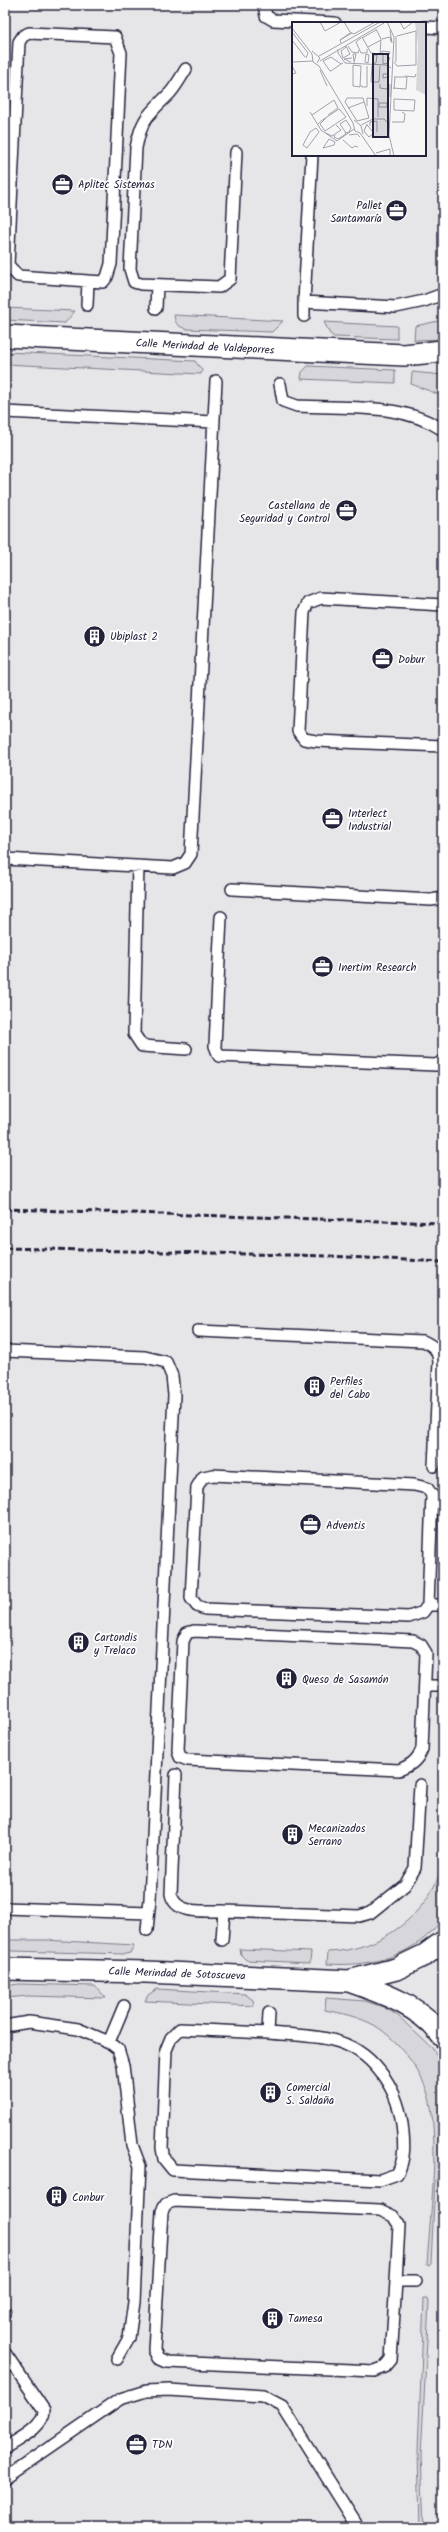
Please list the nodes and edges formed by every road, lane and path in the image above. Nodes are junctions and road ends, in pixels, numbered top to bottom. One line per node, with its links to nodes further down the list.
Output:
1 (264, 5): 2 (lane)
2 (314, 22)
3 (426, 27): 4 (lane)
4 (443, 28)
5 (186, 70): 9 (lane)
6 (236, 152): 9 (lane)
7 (312, 156): 11 (lane)
8 (88, 281): 8 (lane); 12 (lane)
9 (157, 285): 13 (lane)
10 (443, 294): 11 (lane)
11 (304, 302): 14 (lane)
12 (87, 305)
13 (156, 308)
14 (304, 316)
15 (5, 336): 17 (street, Calle Merindad de Valdeporres)
16 (443, 351): 17 (street, Calle Merindad de Valdeporres)
17 (404, 355): 18 (street, Calle Merindad de Valdeporres)
18 (443, 364)
19 (216, 381): 22 (lane)
20 (280, 384): 23 (lane)
21 (5, 412): 22 (lane)
22 (214, 422): 27 (lane)
23 (443, 430)
24 (443, 605): 25 (lane)
25 (443, 746)
26 (5, 859): 27 (lane)
27 (138, 866): 31 (lane)
28 (232, 888): 29 (lane)
29 (443, 898)
30 (220, 917): 32 (lane)
31 (186, 1049)
32 (443, 1061)
33 (198, 1331): 35 (lane)
34 (5, 1351): 45 (lane)
35 (440, 1421): 36 (lane)
36 (434, 1466)
37 (428, 1605): 37 (lane); 38 (lane)
38 (443, 1605)
39 (425, 1686): 39 (lane); 40 (lane)
40 (443, 1686)
41 (176, 1775): 44 (lane)
42 (420, 1785): 44 (lane)
43 (5, 1908): 45 (lane)
44 (224, 1911): 47 (lane)
45 (148, 1913): 46 (lane)
46 (147, 1930)
47 (222, 1940)
48 (443, 1942): 50 (street, Calle Merindad de Sotoscueva)
49 (5, 1969): 50 (street, Calle Merindad de Sotoscueva)
50 (349, 1981): 55 (street, Calle Merindad de Sotoscueva)
51 (124, 2006): 56 (lane)
52 (269, 2013): 54 (lane)
53 (5, 2026): 56 (lane)
54 (268, 2033): 54 (lane)
55 (443, 2037)
56 (109, 2042): 60 (lane)
57 (396, 2281): 57 (lane); 58 (lane)
58 (416, 2281)
59 (5, 2353): 61 (lane)
60 (117, 2359)
61 (5, 2448)
62 (5, 2478): 63 (lane)
63 (358, 2527)

